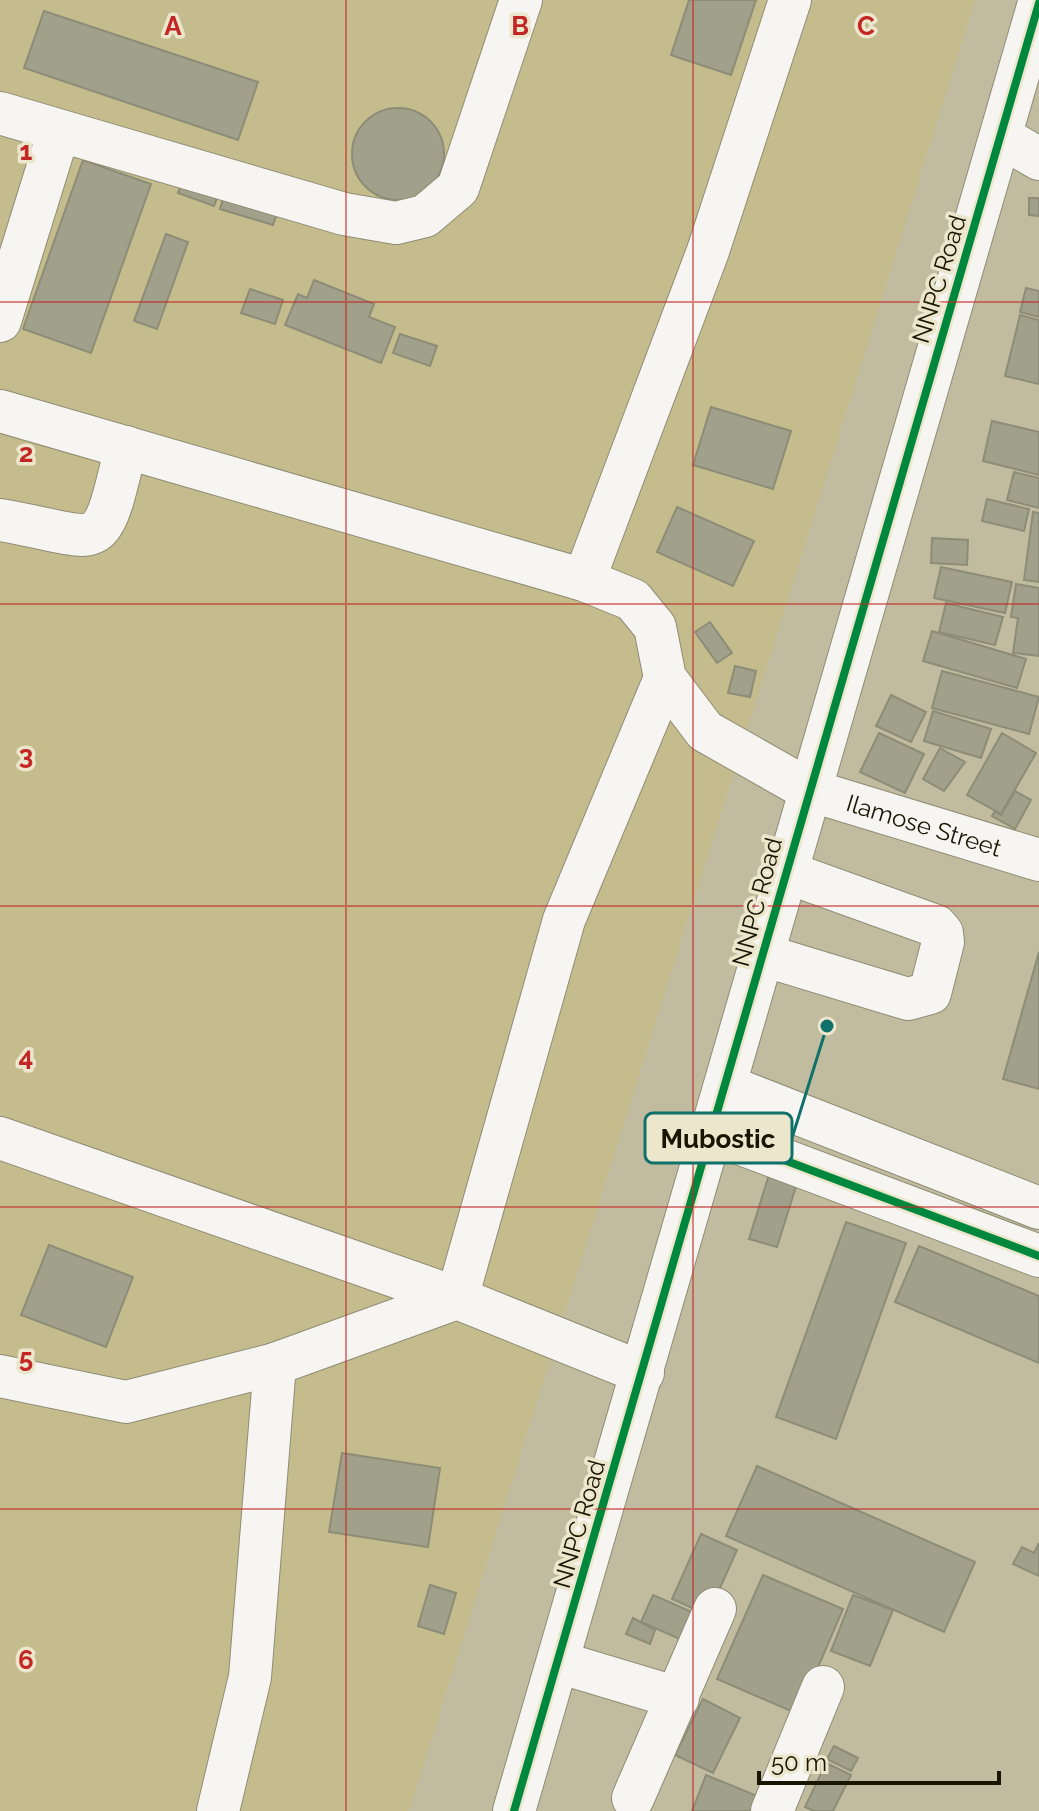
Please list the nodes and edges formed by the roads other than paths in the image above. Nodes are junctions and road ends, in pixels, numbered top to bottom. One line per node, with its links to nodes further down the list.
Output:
1 (521, 0): 5 (street)
2 (790, 0): 12 (street)
3 (1039, 3): 6 (street, NNPC Road)
4 (0, 113): 5 (street)
5 (59, 131): 8 (street)
6 (1002, 137): 7 (street); 14 (street, NNPC Road)
7 (1039, 159)
8 (0, 321)
9 (0, 411): 10 (street)
10 (126, 447): 11 (street); 12 (street)
11 (0, 520)
12 (584, 580): 13 (street)
13 (665, 678): 14 (street, Ilamose Street); 23 (street)
14 (809, 790): 15 (street, Ilamose Street); 16 (street, NNPC Road)
15 (1039, 860)
16 (786, 872): 17 (street, NNPC Road); 17 (street)
17 (763, 955): 18 (street, NNPC Road)
18 (727, 1086): 19 (street, NNPC Road); 21 (street)
19 (712, 1133): 22 (street); 25 (street, NNPC Road)
20 (0, 1138): 23 (street)
21 (1039, 1208)
22 (1039, 1256)
23 (457, 1298): 24 (street); 25 (street)
24 (275, 1364): 26 (street); 32 (street)
25 (643, 1373): 28 (street, NNPC Road)
26 (0, 1376)
27 (715, 1609): 30 (street)
28 (558, 1662): 30 (street); 33 (street, NNPC Road)
29 (823, 1687): 34 (street)
30 (678, 1698): 31 (street)
31 (633, 1798)
32 (218, 1811)
33 (514, 1811)
34 (772, 1811)

